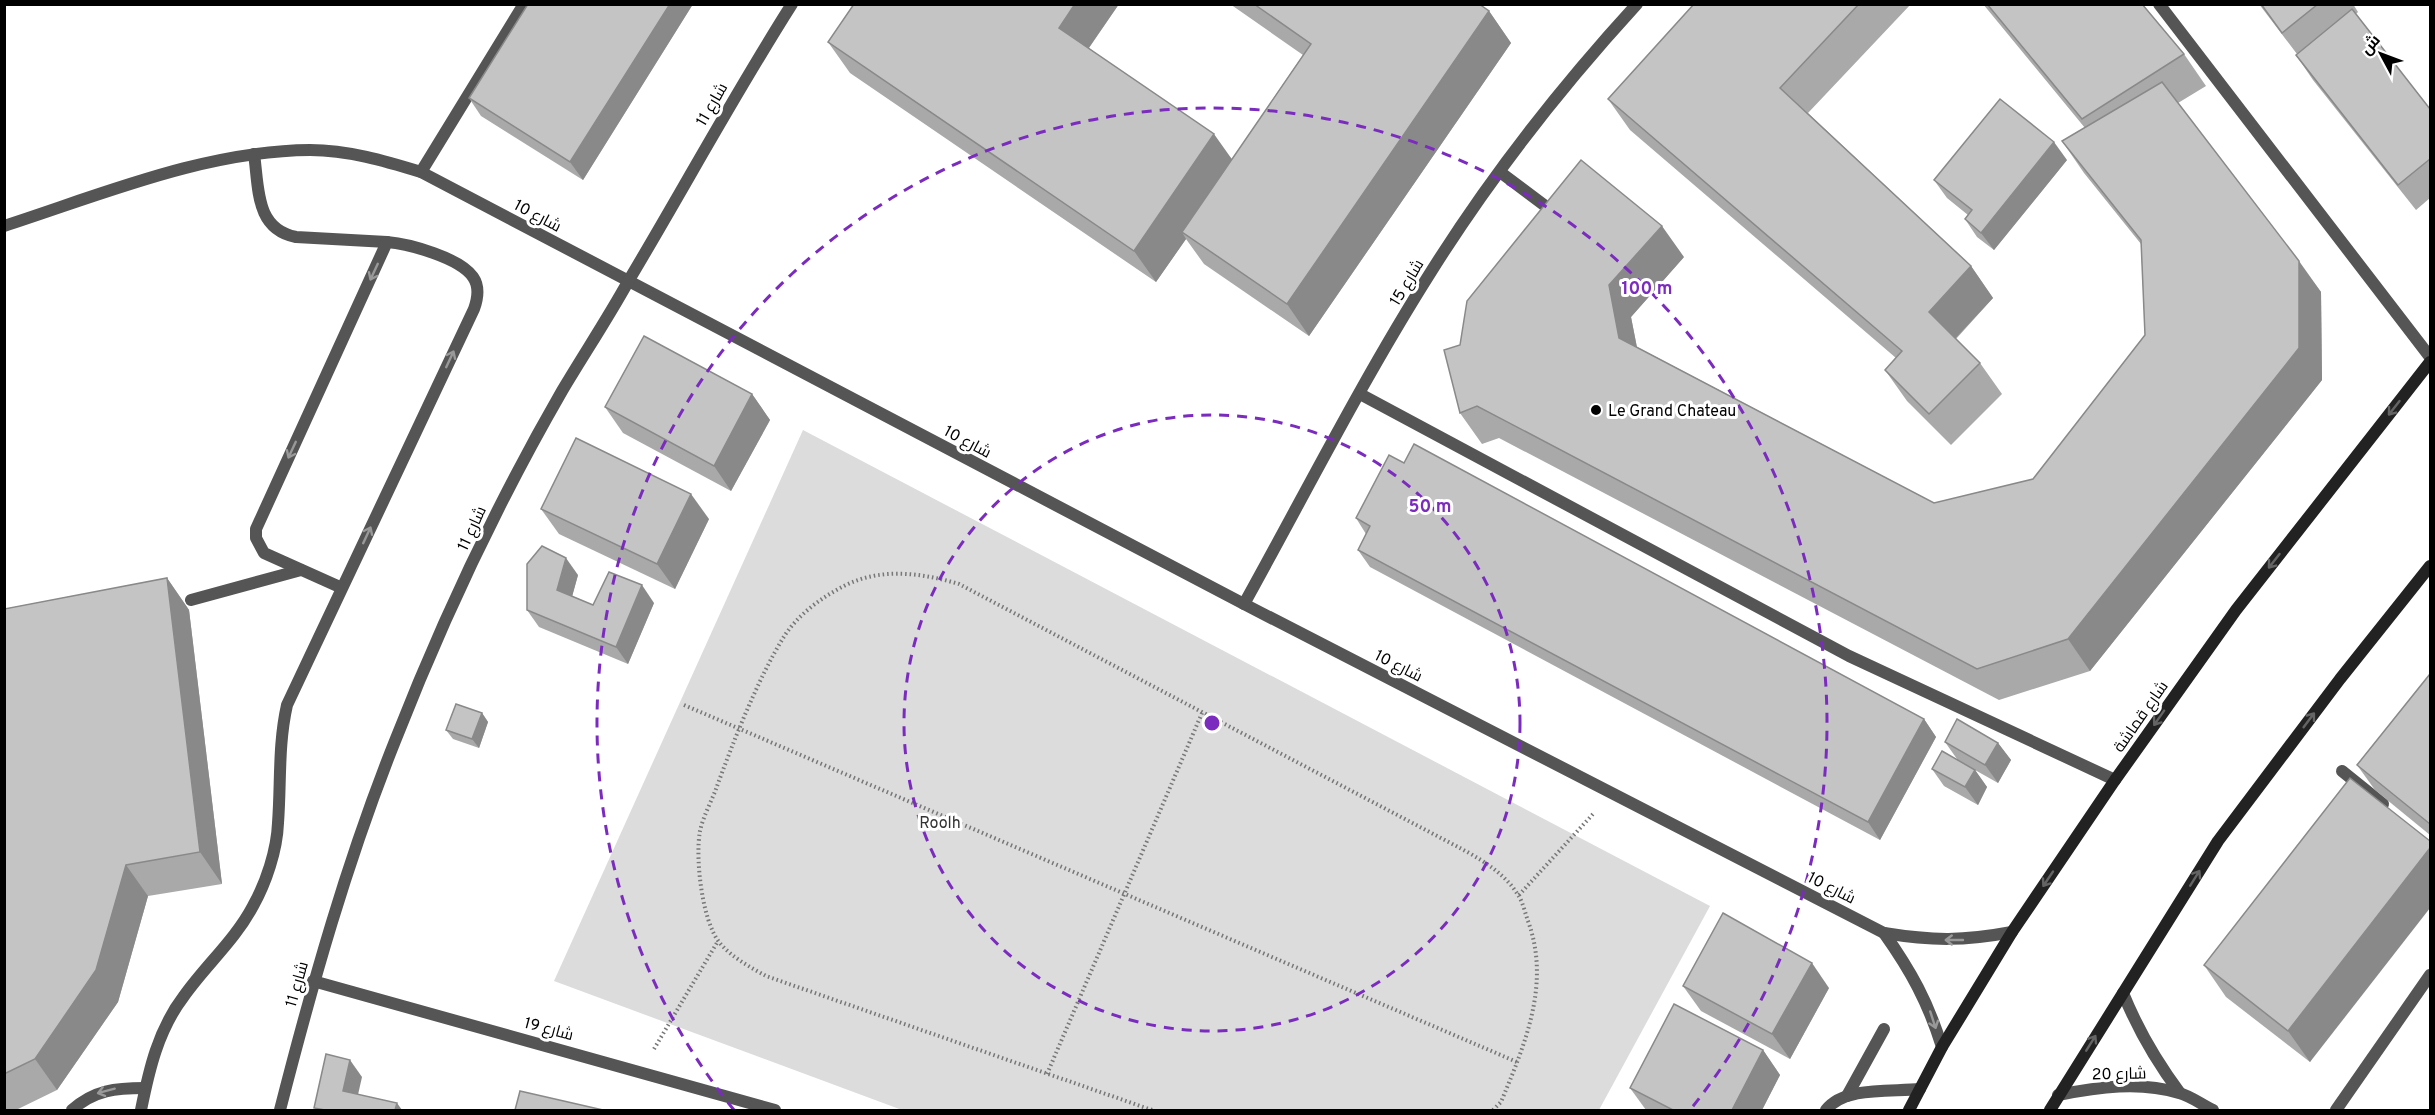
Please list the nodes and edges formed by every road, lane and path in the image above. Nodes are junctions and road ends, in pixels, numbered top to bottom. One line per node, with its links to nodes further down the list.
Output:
1 (524, 4): 6 (street)
2 (792, 4): 11 (street, شارع 11)
3 (1637, 4): 7 (street, شارع 15)
4 (2159, 4): 12 (street)
5 (254, 154): 6 (street, شارع 10); 9 (street, شارع 10); 10 (street)
6 (422, 172): 11 (street, شارع 10)
7 (1500, 172): 8 (street); 14 (street, شارع 15)
8 (1564, 220)
9 (4, 226)
10 (387, 243): 16 (street, one-way to 16); 17 (street, one-way to 10)
11 (629, 281): 19 (street, شارع 10); 33 (street, شارع 11)
12 (2430, 357)
13 (2430, 362): 24 (street, شارع قماشة, one-way to 24)
14 (1360, 394): 19 (street, شارع 15); 24 (street)
15 (2430, 566): 34 (street, one-way to 15)
16 (301, 570): 17 (street); 18 (street)
17 (342, 588): 40 (street)
18 (190, 600)
19 (1244, 604): 25 (street, شارع 10)
20 (684, 705): 22 (path)
21 (1202, 712): 22 (path); 27 (path); 28 (path)
22 (740, 730): 27 (path); 31 (path)
23 (2342, 771): 26 (street)
24 (2115, 780): 29 (street, شارع قماشة, one-way to 29)
25 (1612, 793): 28 (path); 30 (street, شارع 10)
26 (2395, 815)
27 (1124, 894): 37 (path); 39 (path)
28 (1519, 895): 37 (path)
29 (2012, 932): 30 (street, شارع 10, one-way to 30); 36 (street, شارع قماشة)
30 (1884, 933): 36 (street, شارع 10, one-way to 36)
31 (718, 941): 38 (path); 39 (path)
32 (2430, 975): 55 (street)
33 (313, 981): 38 (street, شارع 19); 47 (street, شارع 11)
34 (2123, 993): 42 (street, شارع 20); 43 (street, one-way to 34)
35 (1884, 1029): 44 (street)
36 (1942, 1047): 41 (street, شارع قماشة)
37 (1517, 1062): 50 (path)
38 (641, 1071): 48 (street, شارع 19)
39 (1047, 1074): 49 (path)
40 (145, 1088): 45 (street, one-way to 45); 46 (street)
41 (1920, 1089): 44 (street); 52 (street, شارع قماشة)
42 (2180, 1093): 43 (street, شارع 20); 54 (street, شارع 20)
43 (2058, 1095): 53 (street)
44 (1848, 1096): 51 (street)
45 (72, 1110)
46 (141, 1110)
47 (280, 1110)
48 (775, 1110)
49 (1152, 1110)
50 (1493, 1110)
51 (1826, 1110)
52 (1909, 1110)
53 (2050, 1110)
54 (2213, 1110)
55 (2336, 1110)

